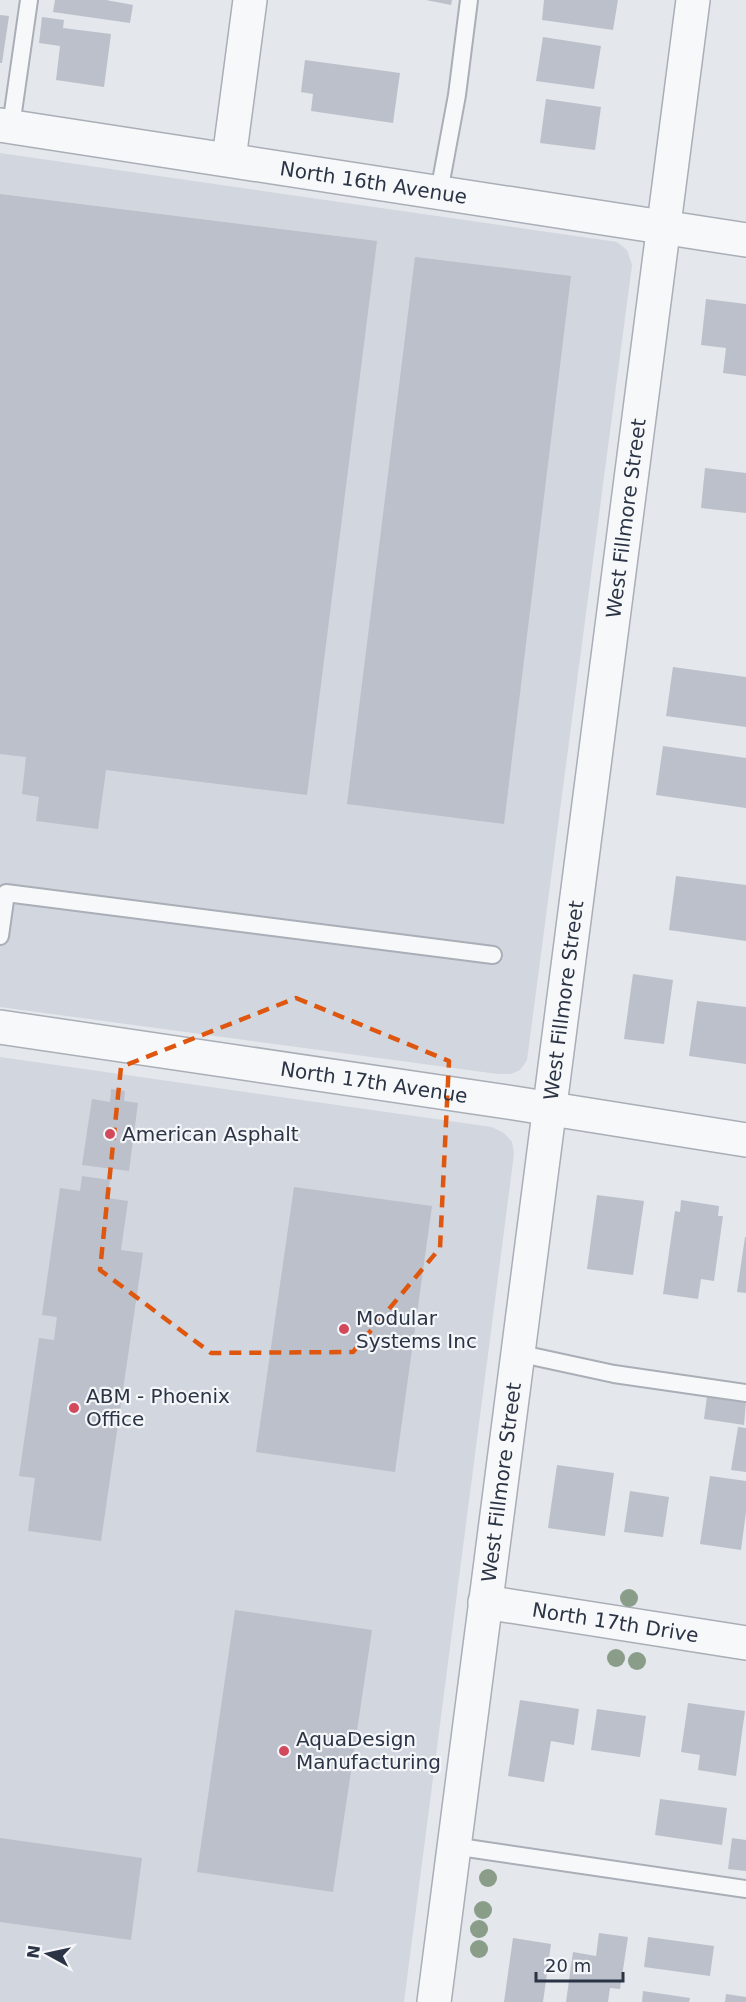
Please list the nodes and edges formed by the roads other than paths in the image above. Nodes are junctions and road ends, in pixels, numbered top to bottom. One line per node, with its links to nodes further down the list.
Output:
1 (29, 0): 5 (lane)
2 (250, 0): 6 (street)
3 (469, 0): 7 (lane)
4 (693, 0): 8 (street, West Fillmore Street)
5 (6, 125): 6 (street, North 16th Avenue)
6 (229, 159): 7 (street, North 16th Avenue)
7 (439, 192): 8 (street, North 16th Avenue)
8 (663, 229): 9 (street, North 16th Avenue); 13 (street, West Fillmore Street)
9 (746, 240)
10 (0, 936): 11 (lane)
11 (493, 956)
12 (0, 1028): 13 (street, North 17th Avenue)
13 (549, 1108): 14 (street, North 17th Avenue); 15 (street, West Fillmore Street)
14 (746, 1140)
15 (517, 1353): 16 (lane); 17 (street, West Fillmore Street)
16 (746, 1393)
17 (485, 1602): 18 (street, North 17th Drive); 19 (street, West Fillmore Street)
18 (746, 1643)
19 (453, 1846): 20 (lane); 21 (street, West Fillmore Street)
20 (746, 1889)
21 (434, 2002)

